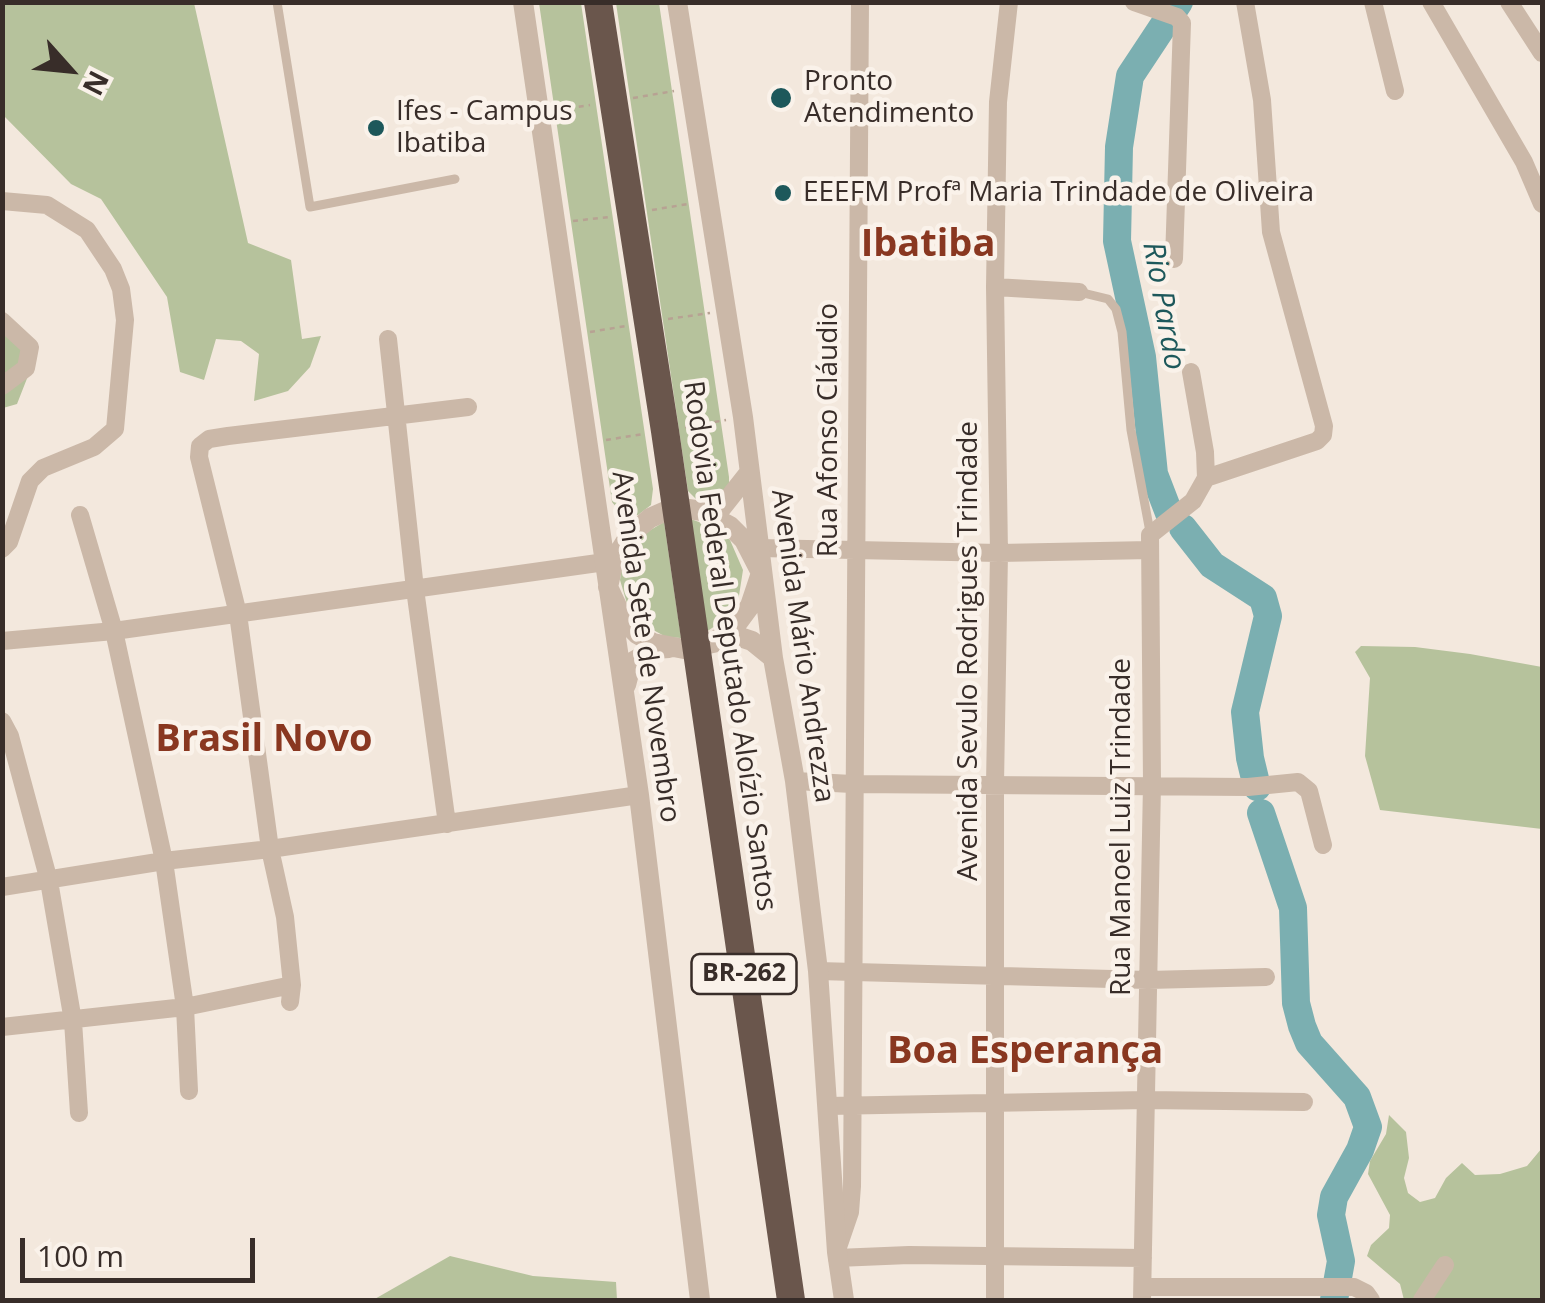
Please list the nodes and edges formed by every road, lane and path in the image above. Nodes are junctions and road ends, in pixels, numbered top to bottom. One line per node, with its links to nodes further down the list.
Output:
1 (277, 2): 14 (lane)
2 (523, 2): 29 (street, Avenida Sete de Novembro)
3 (598, 2): 28 (highway, Rodovia Federal Deputado Aloízio Santos / BR-262)
4 (676, 2): 26 (street, Avenida Mário Andrezza)
5 (860, 2): 36 (street, Rua Afonso Cláudio)
6 (1009, 2): 18 (street, Avenida Sevulo Rodrigues Trindade)
7 (1134, 2): 17 (street)
8 (1246, 2): 27 (street)
9 (1374, 2): 13 (street)
10 (1431, 2): 16 (street)
11 (1509, 2): 12 (street)
12 (1542, 53)
13 (1394, 91)
14 (455, 179)
15 (2, 201): 34 (street)
16 (1542, 204)
17 (1174, 259)
18 (996, 287): 19 (street); 37 (street, Avenida Sevulo Rodrigues Trindade)
19 (1079, 292): 33 (lane)
20 (2, 321): 23 (street)
21 (388, 339): 25 (street)
22 (1191, 372): 27 (street)
23 (2, 386)
24 (468, 407): 25 (street)
25 (397, 418): 41 (street); 42 (street)
26 (749, 472): 31 (street); 35 (street, Avenida Mário Andrezza)
27 (1206, 478): 33 (street)
28 (675, 507): 31 (street); 32 (street); 46 (highway, Rodovia Federal Deputado Aloízio Santos / BR-262)
29 (598, 510): 32 (street); 38 (street, Avenida Sete de Novembro)
30 (80, 515): 43 (street)
31 (715, 516): 39 (street)
32 (639, 526): 40 (street)
33 (1158, 533): 37 (street); 53 (street, Rua Manoel Luiz Trindade)
34 (2, 548)
35 (759, 548): 36 (street); 39 (street, Avenida Mário Andrezza)
36 (856, 550): 37 (street); 51 (street, Rua Afonso Cláudio)
37 (999, 553): 52 (street, Avenida Sevulo Rodrigues Trindade)
38 (605, 562): 40 (street, Avenida Sete de Novembro); 41 (street)
39 (760, 573): 44 (street); 47 (street, Avenida Mário Andrezza)
40 (608, 588): 46 (street); 48 (street, Avenida Sete de Novembro)
41 (415, 589): 42 (street); 55 (street)
42 (238, 614): 43 (street); 57 (street)
43 (114, 631): 45 (street); 58 (street)
44 (728, 633): 46 (street); 47 (street)
45 (2, 641)
46 (684, 648): 48 (street); 82 (highway, Rodovia Federal Deputado Aloízio Santos / BR-262)
47 (773, 658): 50 (street, Avenida Mário Andrezza)
48 (624, 697): 54 (street, Avenida Sete de Novembro)
49 (2, 721): 59 (street)
50 (795, 781): 51 (street); 61 (street, Avenida Mário Andrezza)
51 (852, 784): 52 (street); 62 (street, Rua Afonso Cláudio)
52 (995, 784): 53 (street); 63 (street, Avenida Sevulo Rodrigues Trindade)
53 (1152, 784): 56 (street); 65 (street, Rua Manoel Luiz Trindade)
54 (639, 795): 55 (street); 81 (street, Avenida Sete de Novembro)
55 (447, 824): 57 (street)
56 (1323, 845)
57 (270, 849): 58 (street); 66 (street)
58 (164, 861): 59 (street); 66 (street)
59 (49, 880): 60 (street); 67 (street)
60 (2, 888)
61 (818, 971): 62 (street); 73 (street, Avenida Mário Andrezza)
62 (852, 973): 63 (street); 74 (street, Rua Afonso Cláudio)
63 (996, 977): 65 (street); 71 (street, Avenida Sevulo Rodrigues Trindade)
64 (1266, 977): 65 (street)
65 (1148, 980): 70 (street, Rua Manoel Luiz Trindade)
66 (186, 1007): 67 (street); 69 (street)
67 (72, 1021): 68 (street); 75 (street)
68 (2, 1027)
69 (189, 1091)
70 (1146, 1100): 71 (street); 72 (street); 78 (street, Rua Manoel Luiz Trindade)
71 (997, 1102): 74 (street); 77 (street, Avenida Sevulo Rodrigues Trindade)
72 (1304, 1102)
73 (828, 1106): 74 (street); 76 (street, Avenida Mário Andrezza)
74 (852, 1106): 76 (street, Rua Afonso Cláudio)
75 (79, 1113)
76 (837, 1255): 77 (street); 83 (street, Avenida Mário Andrezza)
77 (995, 1255): 78 (street); 84 (street, Avenida Sevulo Rodrigues Trindade)
78 (1143, 1258): 80 (street, Rua Manoel Luiz Trindade)
79 (1446, 1265): 86 (street)
80 (1142, 1294): 85 (street)
81 (700, 1300)
82 (791, 1300)
83 (844, 1300)
84 (996, 1300)
85 (1371, 1300)
86 (1422, 1300)

